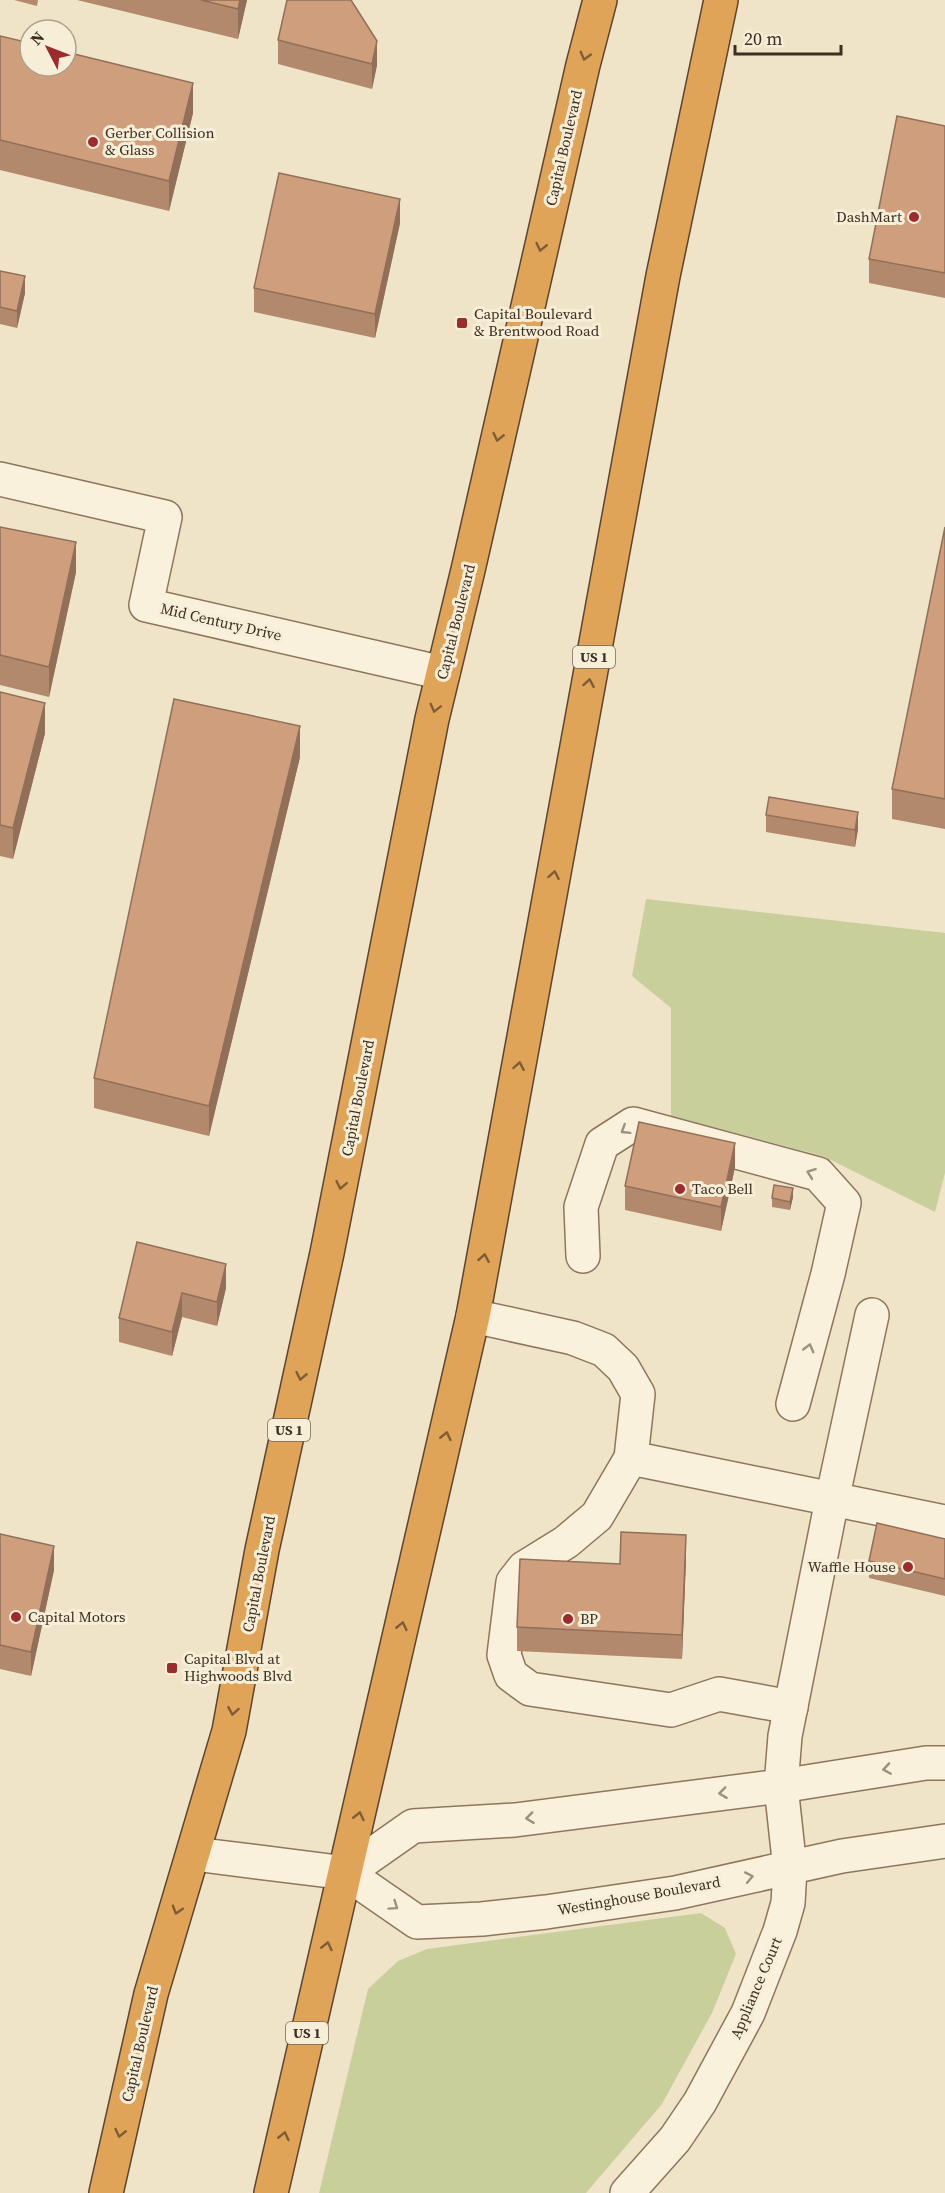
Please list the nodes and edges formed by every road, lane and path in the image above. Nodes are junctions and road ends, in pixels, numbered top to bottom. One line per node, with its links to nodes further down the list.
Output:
1 (600, 0): 4 (highway, Capital Boulevard / US 1, one-way to 4)
2 (721, 0): 6 (highway, US 1, one-way to 2)
3 (0, 479): 4 (street, Mid Century Drive)
4 (444, 673): 16 (highway, Capital Boulevard / US 1, one-way to 16)
5 (583, 1256): 8 (street, one-way to 5)
6 (473, 1316): 9 (street); 18 (highway, US 1, one-way to 6)
7 (872, 1316): 10 (street, Appliance Court)
8 (793, 1404)
9 (631, 1458): 10 (street); 12 (street)
10 (832, 1500): 11 (street); 12 (street, Appliance Court)
11 (945, 1522)
12 (791, 1707): 14 (street, Appliance Court)
13 (945, 1763): 14 (street, one-way to 14)
14 (781, 1786): 17 (street, Appliance Court); 18 (street, one-way to 18)
15 (945, 1842): 17 (street, Westinghouse Boulevard)
16 (194, 1854): 18 (street, Westinghouse Boulevard); 19 (highway, Capital Boulevard / US 1, one-way to 19)
17 (790, 1869): 18 (street, Westinghouse Boulevard, one-way to 17); 21 (street, Appliance Court)
18 (346, 1873): 20 (highway, US 1, one-way to 18)
19 (106, 2193)
20 (271, 2193)
21 (627, 2193)

